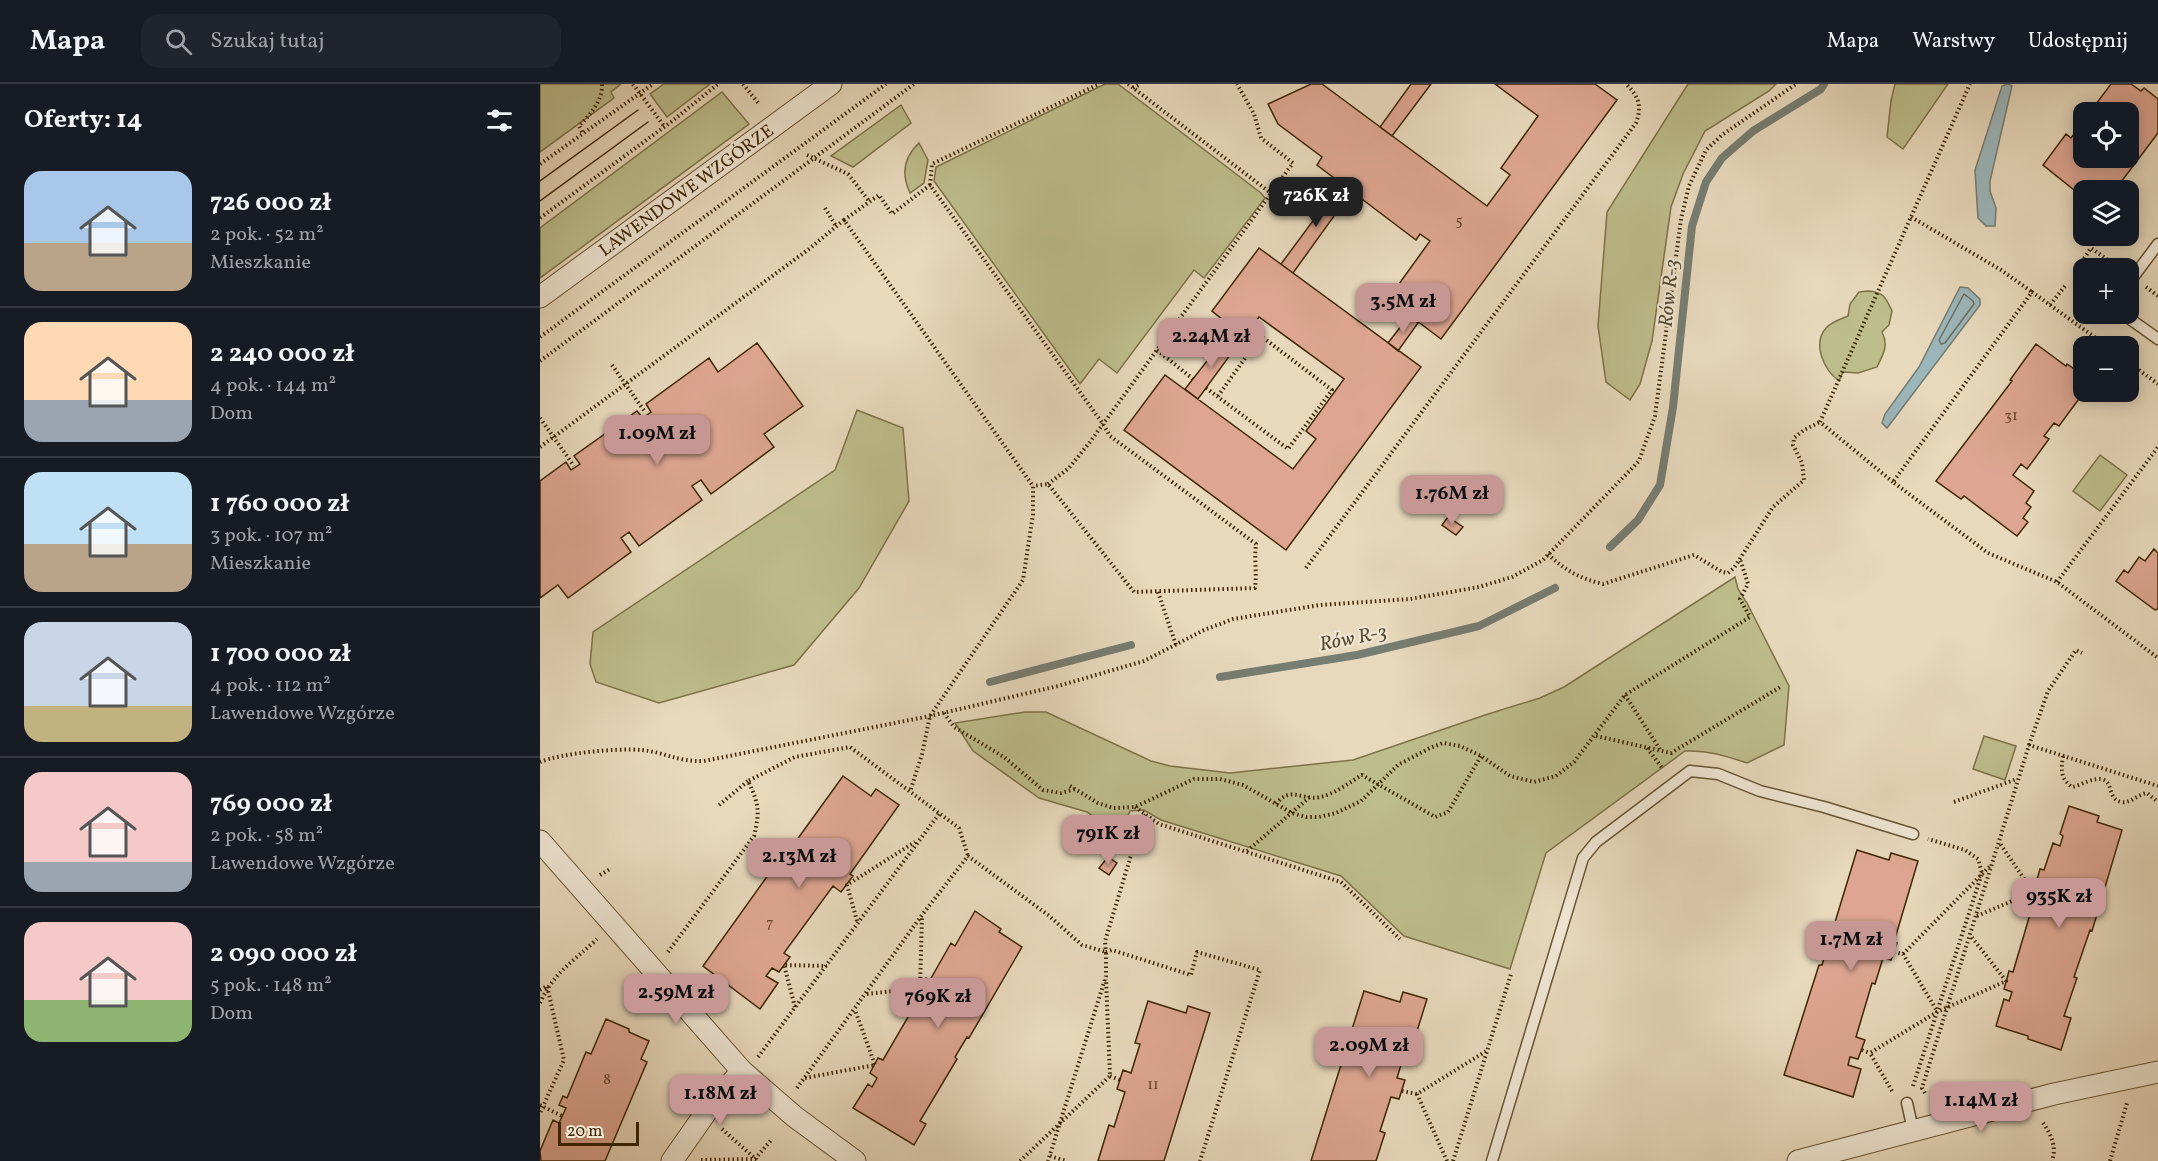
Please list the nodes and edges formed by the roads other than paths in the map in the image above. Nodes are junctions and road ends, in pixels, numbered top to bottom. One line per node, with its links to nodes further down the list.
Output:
1 (831, 84): 4 (street, LAWENDOWE WZGÓRZE)
2 (2158, 244): 3 (lane)
3 (2139, 269)
4 (540, 297)
5 (2137, 324): 6 (lane)
6 (2158, 339)
7 (1913, 834): 15 (lane)
8 (540, 841): 9 (street)
9 (750, 1064): 13 (street); 14 (street)
10 (2158, 1071): 12 (street)
11 (1907, 1103): 12 (lane)
12 (1913, 1131): 16 (street)
13 (672, 1161)
14 (855, 1161)
15 (1492, 1161)
16 (1798, 1161)

